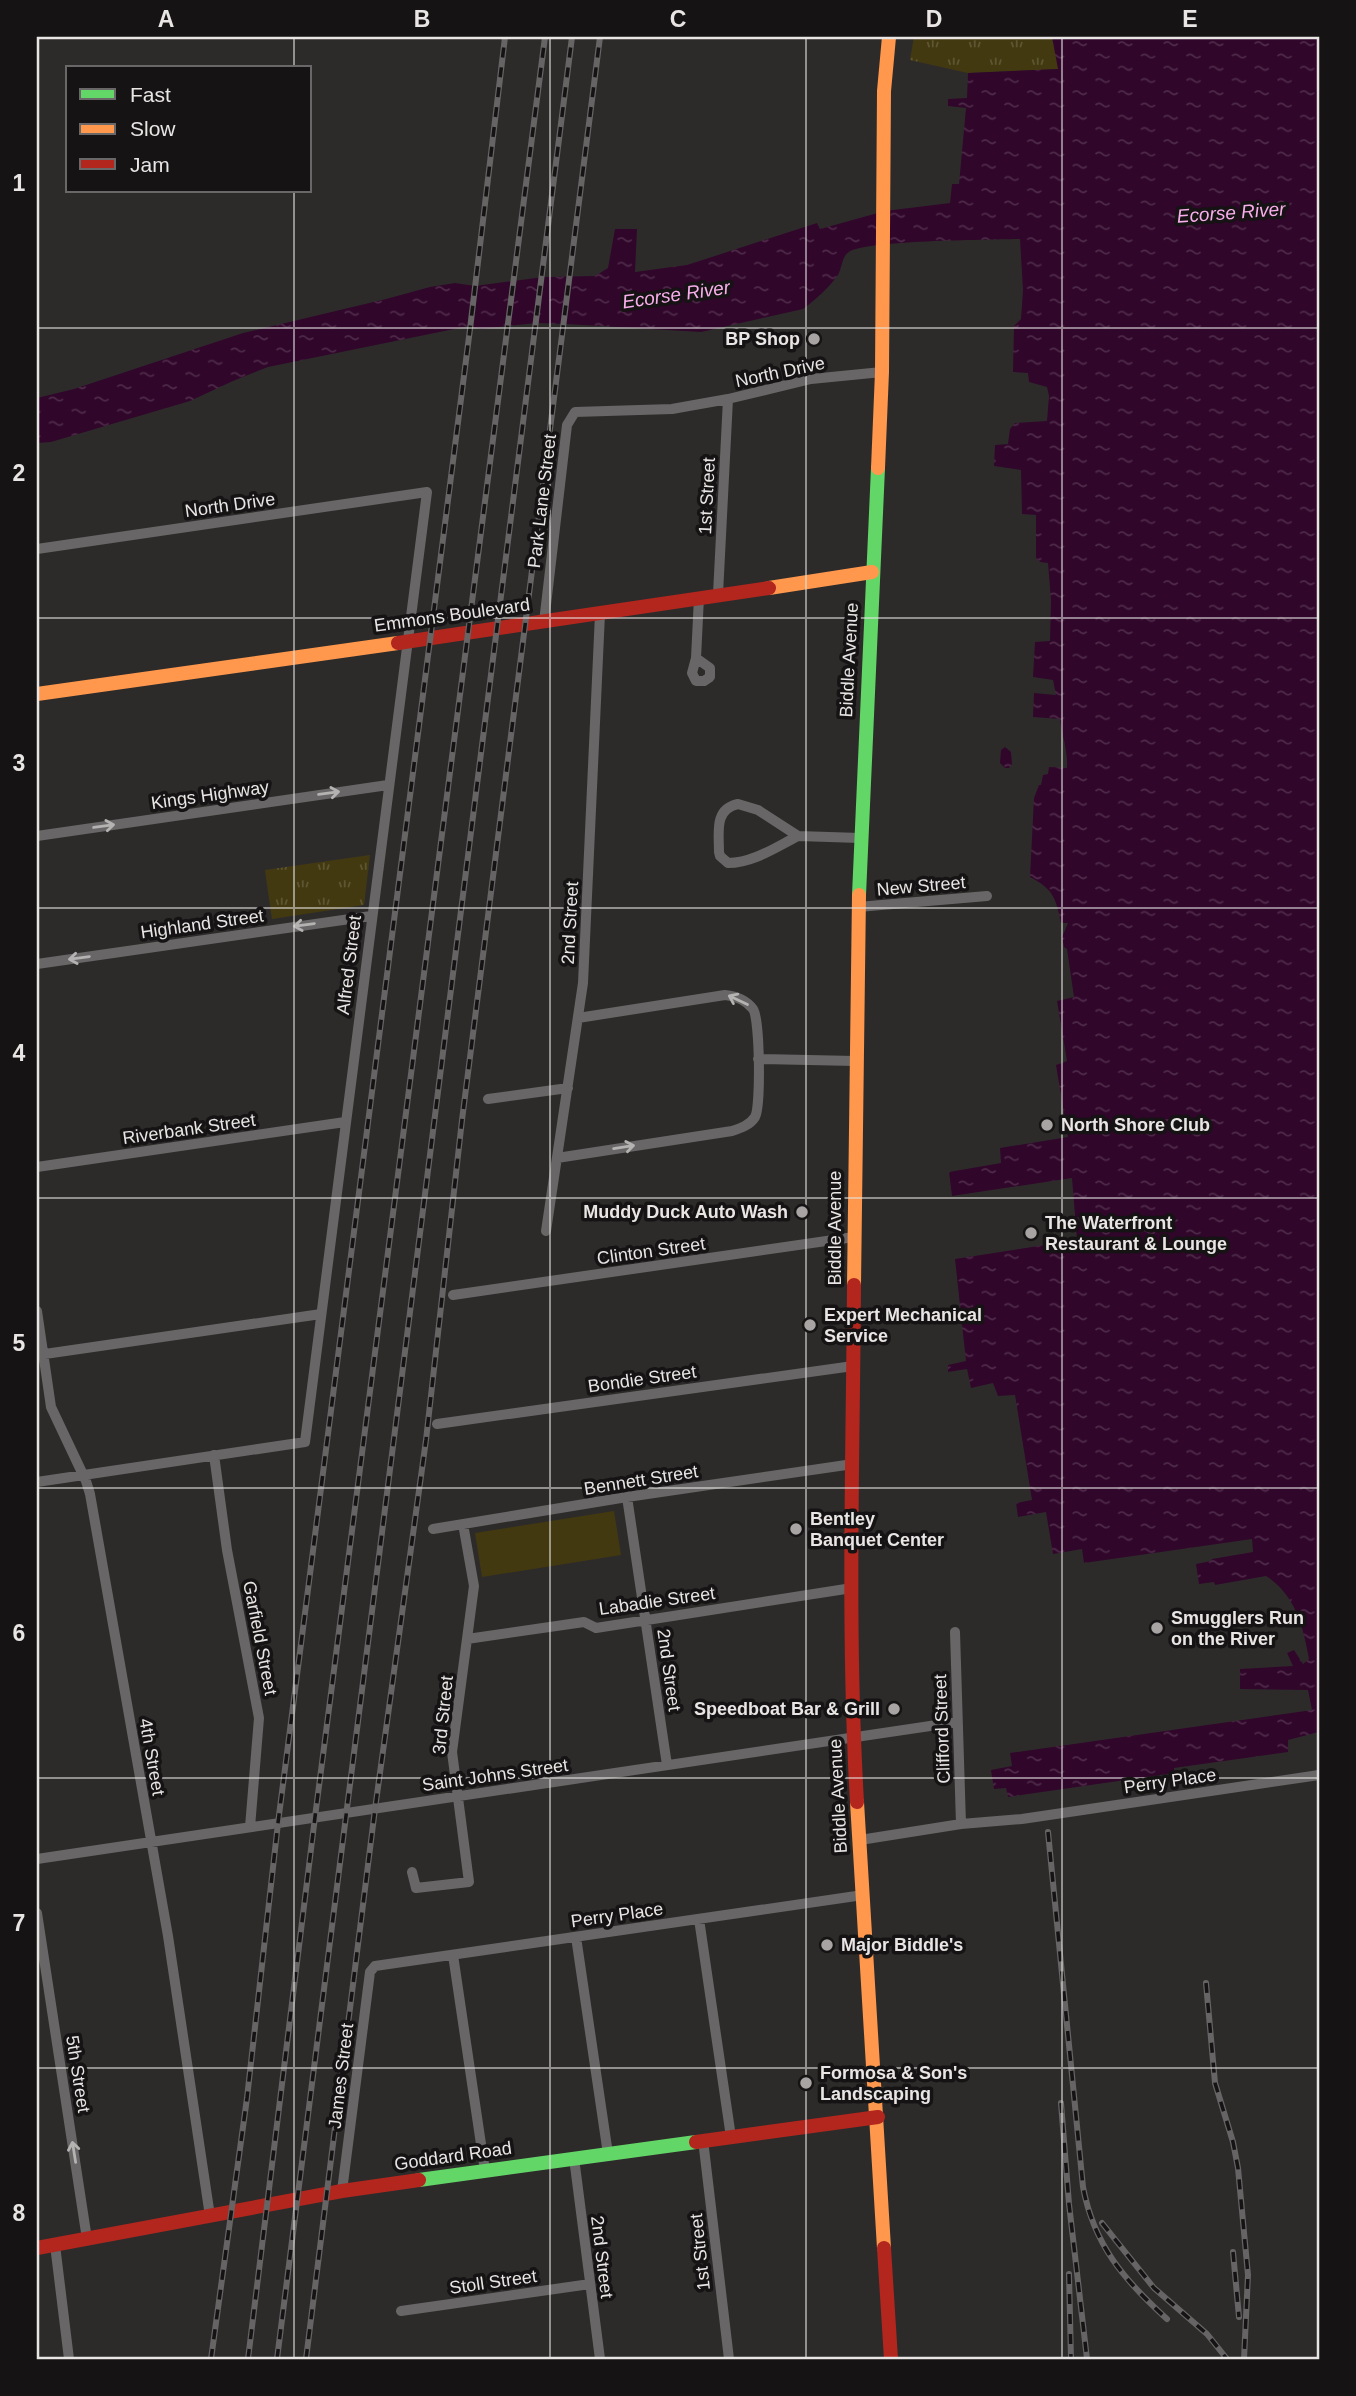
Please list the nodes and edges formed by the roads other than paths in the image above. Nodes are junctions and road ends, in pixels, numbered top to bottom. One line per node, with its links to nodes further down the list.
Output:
1 (889, 37): 2 (main road, Biddle Avenue)
2 (883, 372): 3 (street, North Drive); 7 (main road, Biddle Avenue)
3 (728, 399): 4 (street, North Drive); 8 (street, 1st Street)
4 (567, 425): 11 (street, Park Lane Street)
5 (427, 492): 6 (street, North Drive); 12 (street, Alfred Street)
6 (37, 549)
7 (872, 572): 8 (main road, Emmons Boulevard); 18 (main road, Biddle Avenue)
8 (718, 594): 9 (main road, Emmons Boulevard)
9 (699, 597): 10 (main road, Emmons Boulevard); 13 (street)
10 (600, 614): 11 (main road, Emmons Boulevard); 23 (street, 2nd Street)
11 (544, 622): 12 (main road, Emmons Boulevard)
12 (407, 640): 14 (main road, Emmons Boulevard); 15 (street, Alfred Street)
13 (696, 658)
14 (37, 694)
15 (388, 785): 16 (street, Kings Highway, one-way to 15); 21 (street, Alfred Street)
16 (37, 836)
17 (798, 836): 17 (street); 18 (street)
18 (860, 838): 20 (main road, Biddle Avenue)
19 (987, 896): 20 (street, New Street)
20 (858, 907): 25 (main road, Biddle Avenue)
21 (371, 915): 22 (street, Highland Street, one-way to 22); 28 (street, Alfred Street)
22 (37, 964)
23 (578, 1018): 24 (street, one-way to 23); 26 (street, 2nd Street)
24 (758, 1059): 25 (street); 29 (street, one-way to 24)
25 (855, 1061): 32 (main road, Biddle Avenue)
26 (568, 1088): 27 (street); 29 (street, 2nd Street)
27 (488, 1099)
28 (345, 1122): 30 (street, Riverbank Street); 35 (street, Alfred Street)
29 (557, 1158): 31 (street, 2nd Street)
30 (37, 1167)
31 (546, 1231)
32 (854, 1237): 33 (street, Clinton Street); 37 (main road, Biddle Avenue)
33 (453, 1295)
34 (37, 1311): 36 (street, 4th Street)
35 (321, 1314): 36 (street); 39 (street, Alfred Street)
36 (40, 1355): 41 (street, 4th Street)
37 (853, 1366): 38 (street, Bondie Street); 40 (main road, Biddle Avenue)
38 (437, 1424)
39 (214, 1455): 41 (street); 56 (street, Garfield Street)
40 (853, 1464): 43 (street, Bennett Street); 46 (main road, Biddle Avenue)
41 (83, 1475): 42 (street); 58 (street, 4th Street)
42 (37, 1482)
43 (627, 1497): 44 (street, Bennett Street); 47 (street, 2nd Street)
44 (463, 1524): 45 (street, Bennett Street); 49 (street, 3rd Street)
45 (433, 1529)
46 (852, 1588): 47 (street, Labadie Street); 51 (main road, Biddle Avenue)
47 (646, 1620): 49 (street, Labadie Street); 52 (street, 2nd Street)
48 (955, 1632): 50 (street, Clifford Street)
49 (467, 1639): 54 (street, 3rd Street)
50 (957, 1722): 51 (street, Saint Johns Street); 55 (street, Clifford Street)
51 (854, 1737): 52 (street, Saint Johns Street); 57 (main road, Biddle Avenue)
52 (667, 1765): 54 (street, Saint Johns Street)
53 (1319, 1775): 55 (street, Perry Place)
54 (458, 1796): 56 (street, Saint Johns Street); 60 (street, 3rd Street)
55 (961, 1824): 57 (street, Perry Place)
56 (250, 1827): 58 (street, Saint Johns Street)
57 (860, 1840): 61 (main road, Biddle Avenue)
58 (152, 1842): 59 (street, Saint Johns Street); 74 (street, 4th Street)
59 (37, 1859)
60 (412, 1872)
61 (863, 1895): 63 (street, Perry Place); 67 (main road, Biddle Avenue)
62 (37, 1913): 75 (street, 5th Street, one-way to 62)
63 (699, 1919): 64 (street, Perry Place); 68 (street)
64 (576, 1937): 65 (street, Perry Place); 70 (street)
65 (453, 1955): 66 (street, Perry Place); 72 (street)
66 (375, 1966): 73 (street, James Street)
67 (878, 2117): 68 (main road, Goddard Road); 83 (main road, Biddle Avenue)
68 (731, 2137): 69 (main road, Goddard Road)
69 (703, 2140): 70 (main road, Goddard Road); 82 (street, 1st Street)
70 (608, 2154): 71 (main road, Goddard Road)
71 (574, 2158): 72 (main road, Goddard Road); 78 (street, 2nd Street)
72 (485, 2171): 73 (main road, Goddard Road)
73 (342, 2191): 74 (main road, Goddard Road)
74 (210, 2216): 75 (main road, Goddard Road)
75 (87, 2239): 76 (main road, Goddard Road)
76 (55, 2245): 77 (main road, Goddard Road); 80 (street)
77 (37, 2248)
78 (590, 2284): 79 (street, Stoll Street); 81 (street, 2nd Street)
79 (401, 2311)
80 (69, 2359)
81 (600, 2359)
82 (729, 2359)
83 (891, 2359)

